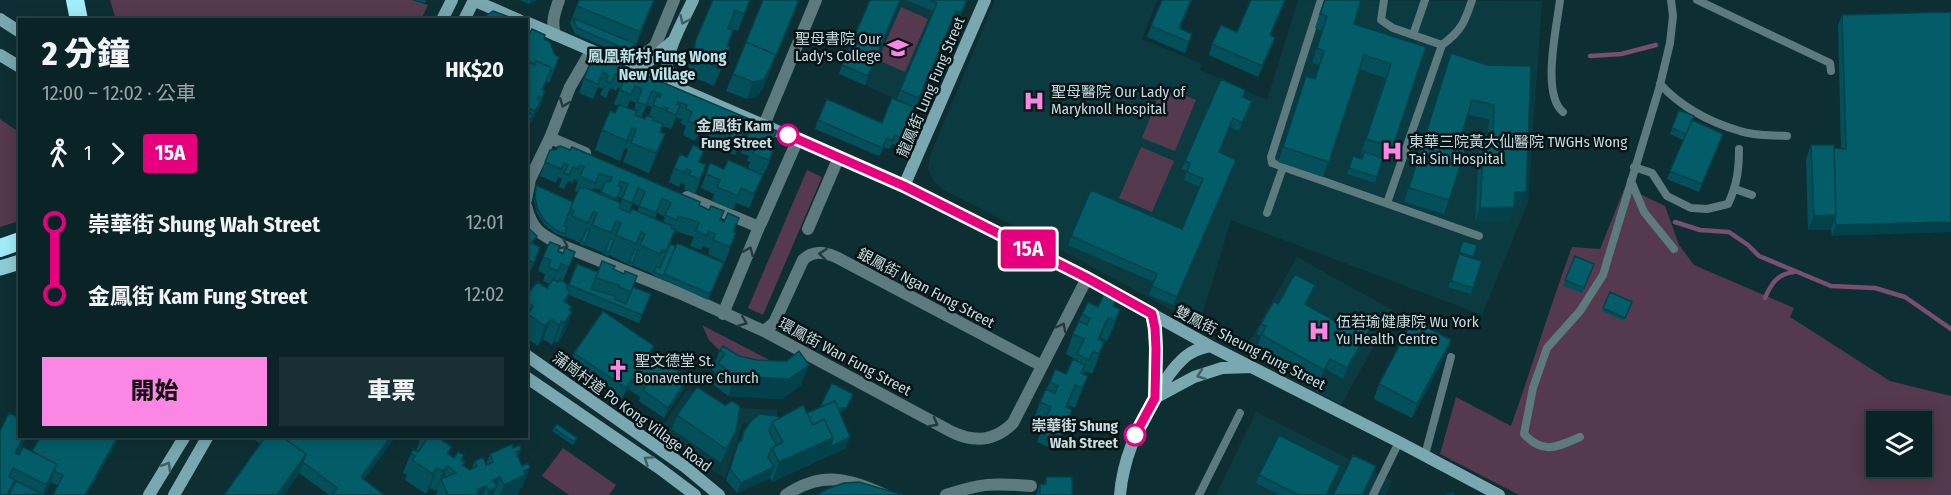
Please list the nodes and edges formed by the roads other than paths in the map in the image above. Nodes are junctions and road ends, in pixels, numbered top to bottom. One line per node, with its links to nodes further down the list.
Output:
1 (75, 0): 16 (highway)
2 (452, 0): 17 (street)
3 (474, 0): 18 (street); 19 (street)
4 (559, 0): 23 (street)
5 (674, 0): 29 (street)
6 (693, 0): 25 (street, one-way to 25)
7 (816, 0): 35 (street)
8 (985, 0): 45 (street, 龍鳳街 Lung Fung Street)
9 (1321, 0): 42 (lane)
10 (1384, 0): 24 (lane)
11 (1425, 0): 24 (lane)
12 (1472, 0): 26 (lane)
13 (1560, 0): 34 (lane)
14 (1671, 0): 32 (lane)
15 (1697, 0): 31 (lane)
16 (79, 18)
17 (443, 18)
18 (465, 18)
19 (514, 18)
20 (1, 19): 22 (street)
21 (528, 23): 23 (street, 雙鳳街 Sheung Fung Street)
22 (18, 32)
23 (555, 34): 27 (street, 雙鳳街 Sheung Fung Street)
24 (1413, 35): 26 (lane)
25 (674, 40): 29 (street); 33 (street)
26 (1442, 45): 50 (lane)
27 (591, 51): 29 (street, 雙鳳街 Sheung Fung Street); 37 (street, one-way to 37)
28 (0, 55): 30 (street)
29 (621, 63): 33 (street, 雙鳳街 Sheung Fung Street)
30 (18, 66)
31 (1831, 72)
32 (1660, 84): 36 (lane); 43 (lane)
33 (678, 88): 35 (street, 雙鳳街 Sheung Fung Street)
34 (1563, 112)
35 (764, 125): 45 (street, 雙鳳街 Sheung Fung Street)
36 (1787, 136)
37 (550, 138): 40 (street); 47 (street)
38 (794, 148): 53 (street)
39 (1739, 149): 46 (lane)
40 (594, 157)
41 (835, 166): 54 (street)
42 (1283, 166): 50 (lane); 51 (lane)
43 (1635, 166): 44 (lane); 46 (lane)
44 (1630, 180): 58 (lane); 73 (lane)
45 (904, 186): 61 (street, 雙鳳街 Sheung Fung Street)
46 (1735, 189): 49 (lane)
47 (528, 190)
48 (671, 190): 53 (street)
49 (1752, 195)
50 (1387, 202): 55 (lane)
51 (1268, 213)
52 (528, 214): 62 (street, 環鳳街 Wan Fung Street, one-way to 62)
53 (760, 225): 62 (street, one-way to 53)
54 (808, 229)
55 (1479, 236)
56 (18, 242): 57 (highway)
57 (0, 248)
58 (1674, 249)
59 (18, 263): 60 (main road)
60 (0, 268)
61 (1087, 278): 63 (street, 雙鳳街 Sheung Fung Street); 68 (street, 環鳳街 Wan Fung Street, one-way to 61)
62 (723, 314): 64 (street, 環鳳街 Wan Fung Street, one-way to 64)
63 (1152, 314): 65 (street, 雙鳳街 Sheung Fung Street); 71 (street)
64 (764, 331): 68 (street, 環鳳街 Wan Fung Street, one-way to 68); 68 (street, 銀鳳街 Ngan Fung Street, one-way to 64)
65 (1210, 346): 69 (street, 雙鳳街 Sheung Fung Street); 71 (street)
66 (528, 356): 82 (street, 蒲崗村道 Po Kong Village Road)
67 (1451, 357): 77 (lane)
68 (1042, 366)
69 (1252, 367): 71 (street, one-way to 71); 76 (street, 雙鳳街 Sheung Fung Street)
70 (528, 378): 81 (street, 蒲崗村道 Po Kong Village Road, one-way to 70)
71 (1155, 398): 86 (street)
72 (1240, 413): 87 (lane)
73 (1580, 436)
74 (184, 438): 79 (street, one-way to 74)
75 (207, 438): 80 (street)
76 (1399, 442): 77 (street, 雙鳳街 Sheung Fung Street); 88 (lane)
77 (1425, 456): 89 (street, 雙鳳街 Sheung Fung Street)
78 (1031, 486): 85 (street)
79 (149, 495)
80 (174, 495)
81 (694, 495)
82 (719, 495)
83 (786, 495): 84 (street)
84 (885, 495)
85 (946, 495)
86 (1120, 495)
87 (1199, 495)
88 (1373, 495)
89 (1499, 495)

